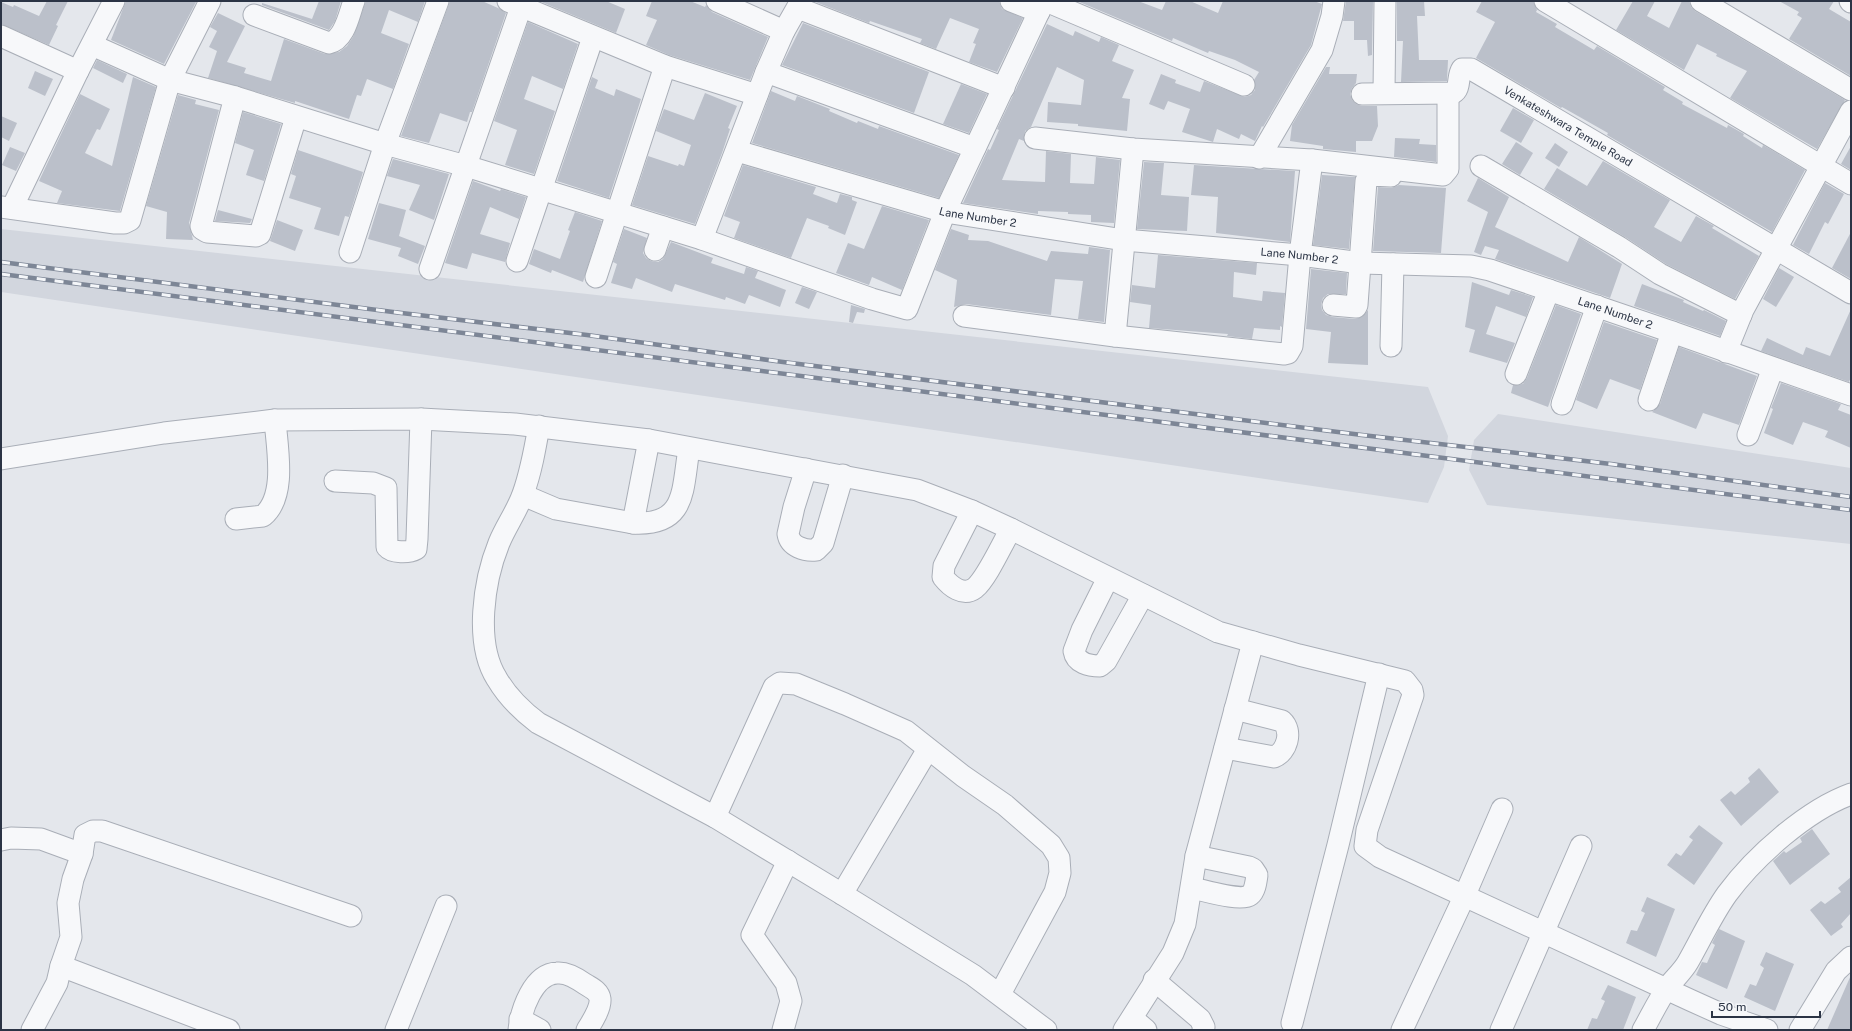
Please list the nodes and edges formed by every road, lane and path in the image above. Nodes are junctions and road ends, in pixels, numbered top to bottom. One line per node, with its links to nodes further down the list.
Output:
1 (114, 1): 18 (street)
2 (210, 1): 22 (street)
3 (354, 1): 14 (street)
4 (438, 1): 34 (street)
5 (717, 1): 15 (street)
6 (1011, 1): 13 (street)
7 (1334, 1): 38 (street)
8 (1385, 1): 26 (street)
9 (1544, 1): 42 (street)
10 (1701, 1): 25 (street)
11 (517, 3): 17 (street); 40 (street)
12 (799, 4): 15 (street); 24 (street)
13 (1043, 5): 23 (street); 24 (street)
14 (254, 15)
15 (784, 31): 21 (street)
16 (1, 36): 20 (street)
17 (593, 37): 19 (street); 45 (street)
18 (92, 45): 20 (street); 22 (street)
19 (665, 66): 29 (street); 47 (street)
20 (78, 71): 46 (street)
21 (766, 72): 29 (street); 35 (street)
22 (170, 80): 30 (street); 46 (street)
23 (1244, 85)
24 (1004, 88): 35 (street)
25 (1851, 90)
26 (1384, 93): 27 (street); 28 (street)
27 (1362, 94)
28 (1448, 94): 39 (street); 52 (street, Venkateshwara Temple Road)
29 (757, 95): 37 (street)
30 (235, 97): 32 (street); 32 (street)
31 (1851, 111): 42 (street)
32 (296, 116): 34 (street)
33 (1035, 138): 36 (street)
34 (385, 144): 40 (street); 54 (street)
35 (975, 148): 48 (street)
36 (1133, 149): 38 (street); 51 (street)
37 (737, 151): 48 (street, Lane Number 2); 50 (street)
38 (1259, 158): 39 (street)
39 (1312, 160): 55 (street)
40 (466, 166): 45 (street); 59 (street)
41 (1481, 166): 65 (street)
42 (1821, 166): 44 (street); 52 (street)
43 (1436, 179): 57 (street)
44 (1851, 184)
45 (541, 191): 47 (street); 56 (street)
46 (7, 208)
47 (617, 212): 49 (street); 60 (street)
48 (945, 212): 50 (street); 51 (street, Lane Number 2)
49 (663, 227): 50 (street); 53 (street)
50 (702, 239)
51 (1124, 240): 55 (street, Lane Number 2); 68 (street)
52 (1776, 248): 62 (street); 65 (street)
53 (655, 250)
54 (350, 252)
55 (1300, 255): 57 (street, Lane Number 2); 68 (street)
56 (517, 261)
57 (1361, 264): 58 (street, Lane Number 2); 63 (street)
58 (1393, 264): 61 (street, Lane Number 2); 69 (street)
59 (430, 269)
60 (596, 277)
61 (1549, 290): 64 (street, Lane Number 2); 72 (street)
62 (1851, 293)
63 (1333, 304)
64 (1597, 306): 67 (street, Lane Number 2); 75 (street)
65 (1742, 315): 70 (street)
66 (964, 316): 68 (street)
67 (1672, 332): 70 (street, Lane Number 2); 74 (street)
68 (1115, 336)
69 (1391, 346)
70 (1726, 352): 71 (street, Lane Number 2)
71 (1773, 368): 73 (street, Lane Number 2); 79 (street)
72 (1516, 374)
73 (1851, 395)
74 (1649, 400)
75 (1562, 404)
76 (421, 419): 77 (street); 78 (street); 85 (street)
77 (275, 420): 82 (street); 88 (street)
78 (539, 426): 80 (street); 86 (street)
79 (1748, 435)
80 (649, 440): 81 (street); 89 (street)
81 (689, 449): 83 (street); 89 (street)
82 (1, 459)
83 (806, 469): 84 (street); 84 (street)
84 (843, 475): 87 (street)
85 (334, 481)
86 (523, 495): 89 (street); 100 (street)
87 (972, 511): 90 (street); 90 (street)
88 (236, 518)
89 (633, 523)
90 (1011, 529): 91 (street)
91 (1108, 578): 92 (street); 92 (street)
92 (1143, 595): 93 (street)
93 (1253, 642): 94 (street); 95 (street)
94 (1379, 674): 102 (street); 104 (street)
95 (1235, 709): 96 (street); 96 (street)
96 (1225, 748): 106 (street)
97 (928, 749): 100 (street); 109 (street); 118 (street)
98 (1851, 794): 117 (street)
99 (1502, 809): 110 (street)
100 (715, 818): 107 (street)
101 (1, 840): 105 (street)
102 (1338, 845): 104 (street); 120 (street)
103 (1581, 846): 113 (street)
104 (1370, 851): 110 (street)
105 (82, 854): 112 (street); 115 (street)
106 (1196, 856): 108 (street); 108 (street)
107 (788, 861): 109 (street); 128 (street)
108 (1192, 888): 116 (street)
109 (842, 894): 118 (street)
110 (1464, 897): 113 (street); 131 (street)
111 (446, 906): 125 (street)
112 (351, 916)
113 (1543, 934): 117 (street); 132 (street)
114 (1851, 957): 135 (street)
115 (61, 966): 123 (street); 124 (street)
116 (1154, 980): 122 (street); 130 (street)
117 (1666, 989): 119 (street); 133 (street)
118 (1000, 994): 129 (street)
119 (1717, 1022): 134 (street)
120 (1292, 1023)
121 (519, 1024): 126 (street); 127 (street)
122 (1134, 1026)
123 (32, 1030)
124 (229, 1030)
125 (396, 1030)
126 (540, 1030)
127 (587, 1030)
128 (783, 1030)
129 (1046, 1030)
130 (1203, 1030)
131 (1402, 1030)
132 (1501, 1030)
133 (1643, 1030)
134 (1767, 1030)
135 (1800, 1030)

